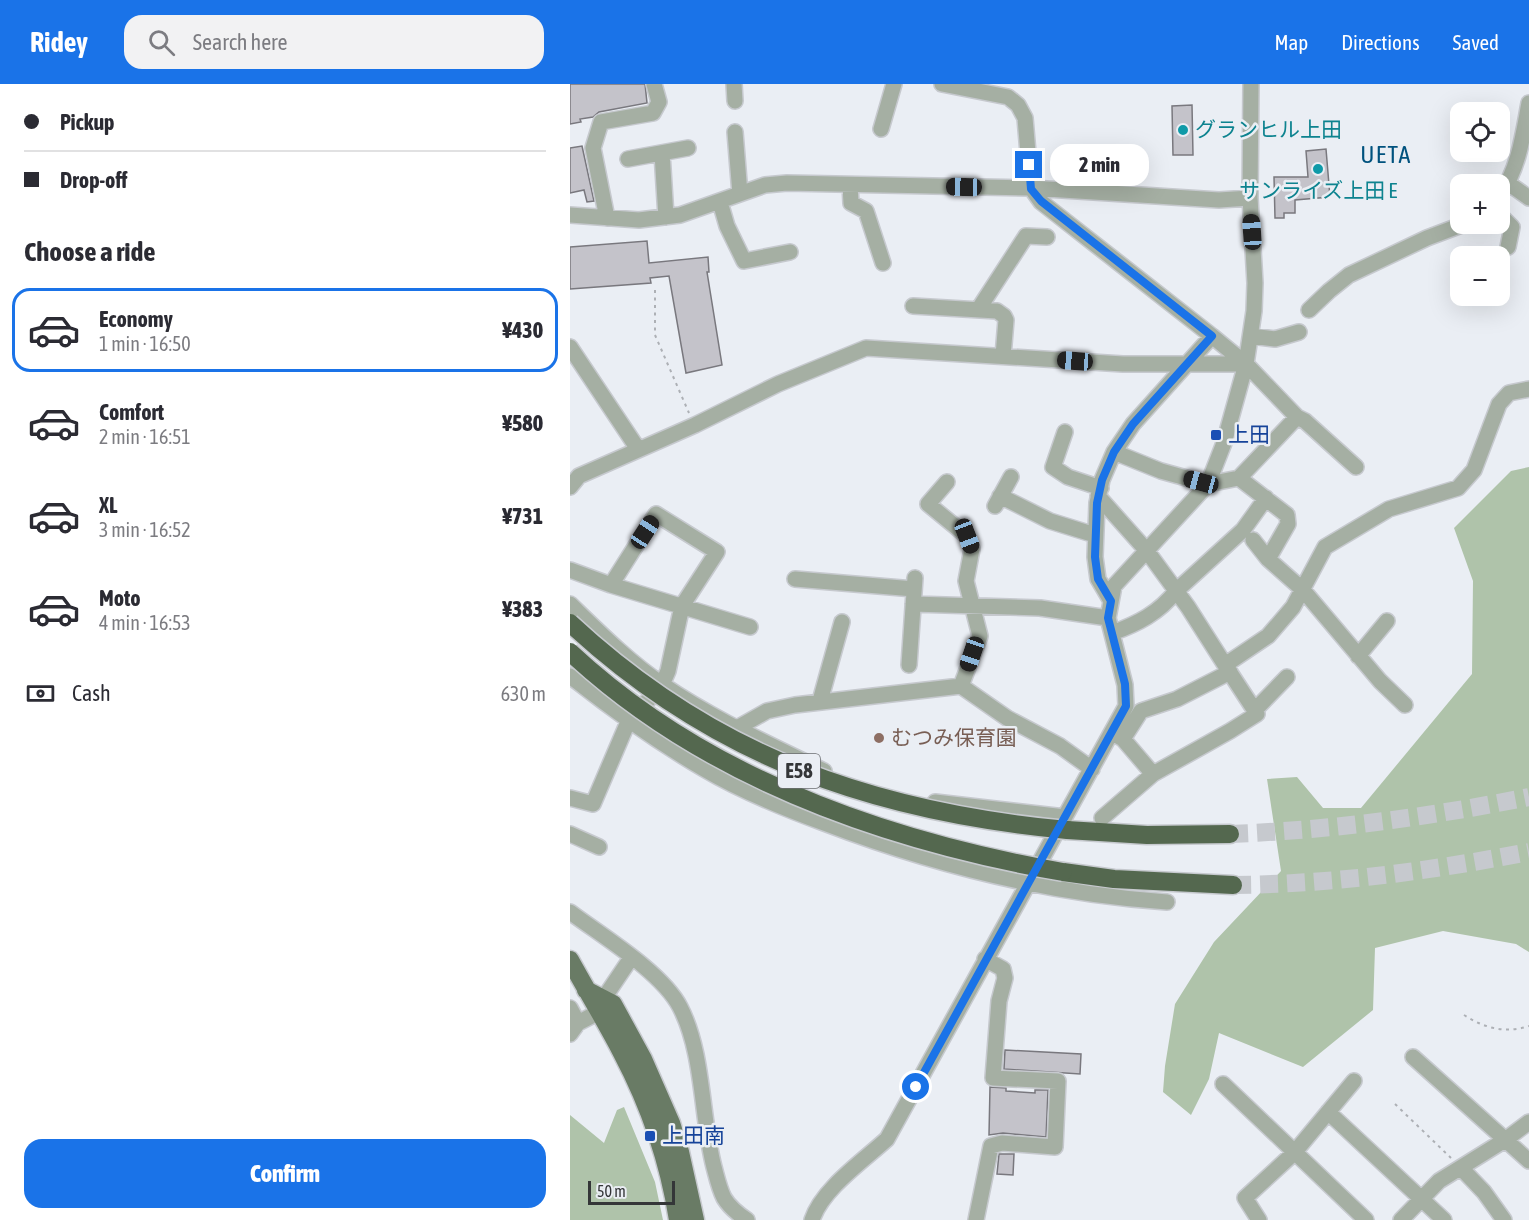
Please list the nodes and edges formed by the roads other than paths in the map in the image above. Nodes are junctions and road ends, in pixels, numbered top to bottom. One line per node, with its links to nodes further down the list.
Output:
1 (654, 84): 24 (street)
2 (734, 84): 7 (street)
3 (894, 84): 9 (street)
4 (942, 84): 6 (street)
5 (1251, 84): 19 (street)
6 (1000, 90): 16 (street)
7 (735, 101)
8 (1529, 103): 14 (street)
9 (881, 129)
10 (735, 132): 18 (street)
11 (688, 148): 12 (street)
12 (662, 153): 13 (street); 23 (street)
13 (628, 159)
14 (1510, 176)
15 (850, 185): 16 (street); 18 (street); 30 (street)
16 (1031, 189): 19 (street); 35 (street)
17 (1510, 191): 20 (street)
18 (740, 194): 21 (street)
19 (1250, 198): 36 (street)
20 (1529, 198)
21 (720, 202): 23 (street); 29 (street)
22 (570, 215): 24 (street)
23 (666, 217): 24 (street)
24 (607, 218)
25 (1510, 224): 28 (street)
26 (1450, 229): 33 (street)
27 (1047, 237): 32 (street)
28 (1508, 246)
29 (790, 252)
30 (883, 263)
31 (913, 306): 32 (street)
32 (978, 310): 38 (street)
33 (1310, 310)
34 (1299, 332): 36 (street)
35 (1212, 336): 39 (street); 40 (street)
36 (1251, 336): 40 (street)
37 (570, 347): 44 (street)
38 (1003, 356): 39 (street); 44 (street)
39 (1190, 363): 40 (street); 45 (street)
40 (1246, 364): 42 (street); 50 (street)
41 (1529, 389): 62 (street)
42 (1297, 417): 46 (street); 48 (street)
43 (1065, 432): 52 (street)
44 (638, 449): 51 (street)
45 (1114, 452): 50 (street); 52 (street)
46 (1356, 466)
47 (1011, 477): 54 (street)
48 (1239, 478): 50 (street); 53 (street)
49 (946, 482): 67 (street)
50 (1208, 484): 56 (street)
51 (570, 487)
52 (1100, 492): 54 (street); 56 (street)
53 (1266, 498): 57 (street); 63 (street)
54 (1095, 535): 64 (street)
55 (1253, 540): 57 (street)
56 (1147, 551): 63 (street); 64 (street)
57 (1268, 559): 62 (street)
58 (570, 570): 60 (street)
59 (795, 579): 61 (street)
60 (611, 585): 66 (street); 66 (street)
61 (914, 590): 67 (street); 76 (street)
62 (1303, 590): 75 (street); 77 (street)
63 (1176, 591): 73 (street); 77 (street)
64 (1111, 601): 68 (street)
65 (570, 604): 80 (street)
66 (682, 606): 72 (street); 80 (street)
67 (974, 607): 68 (street); 81 (street)
68 (1108, 618): 73 (street)
69 (1387, 621): 75 (street)
70 (842, 622): 82 (street)
71 (570, 623): 92 (highway, E58, bridge)
72 (750, 627)
73 (1112, 633): 87 (street)
74 (570, 652): 97 (highway, E58, bridge)
75 (1358, 656): 83 (street)
76 (909, 665)
77 (1227, 669): 84 (street); 87 (street)
78 (570, 676): 85 (street)
79 (1287, 677): 84 (street)
80 (663, 685): 85 (street); 86 (street)
81 (962, 686): 82 (street); 88 (street)
82 (820, 701): 86 (street)
83 (1405, 705)
84 (1255, 710): 89 (street)
85 (628, 722): 90 (street); 96 (street)
86 (737, 728): 92 (street)
87 (1117, 736): 88 (street); 89 (street)
88 (1092, 769): 92 (street)
89 (1154, 774): 91 (street)
90 (570, 798)
91 (1102, 818)
92 (1066, 823): 94 (highway, E58); 96 (street)
93 (570, 834): 95 (street)
94 (1230, 834)
95 (599, 847)
96 (1027, 884): 98 (street); 101 (street)
97 (1233, 885)
98 (1167, 902)
99 (570, 912): 100 (street)
100 (631, 958): 103 (street); 118 (street)
101 (985, 959): 119 (street); 120 (street)
102 (570, 960): 103 (main road)
103 (602, 1005): 105 (street); 116 (main road); 117 (main road)
104 (570, 1008): 105 (street)
105 (574, 1028)
106 (1413, 1057): 111 (street)
107 (1354, 1081): 109 (street)
108 (1223, 1084): 112 (street)
109 (1328, 1112): 112 (street); 115 (street)
110 (1529, 1122): 111 (street)
111 (1505, 1140): 113 (street); 114 (street)
112 (1294, 1153): 121 (street); 122 (street)
113 (1529, 1161)
114 (1461, 1168): 115 (street); 125 (street)
115 (1422, 1198): 123 (street); 124 (street)
116 (678, 1220)
117 (695, 1220)
118 (747, 1220)
119 (812, 1220)
120 (976, 1220)
121 (1259, 1220)
122 (1366, 1220)
123 (1401, 1220)
124 (1444, 1220)
125 (1504, 1220)

